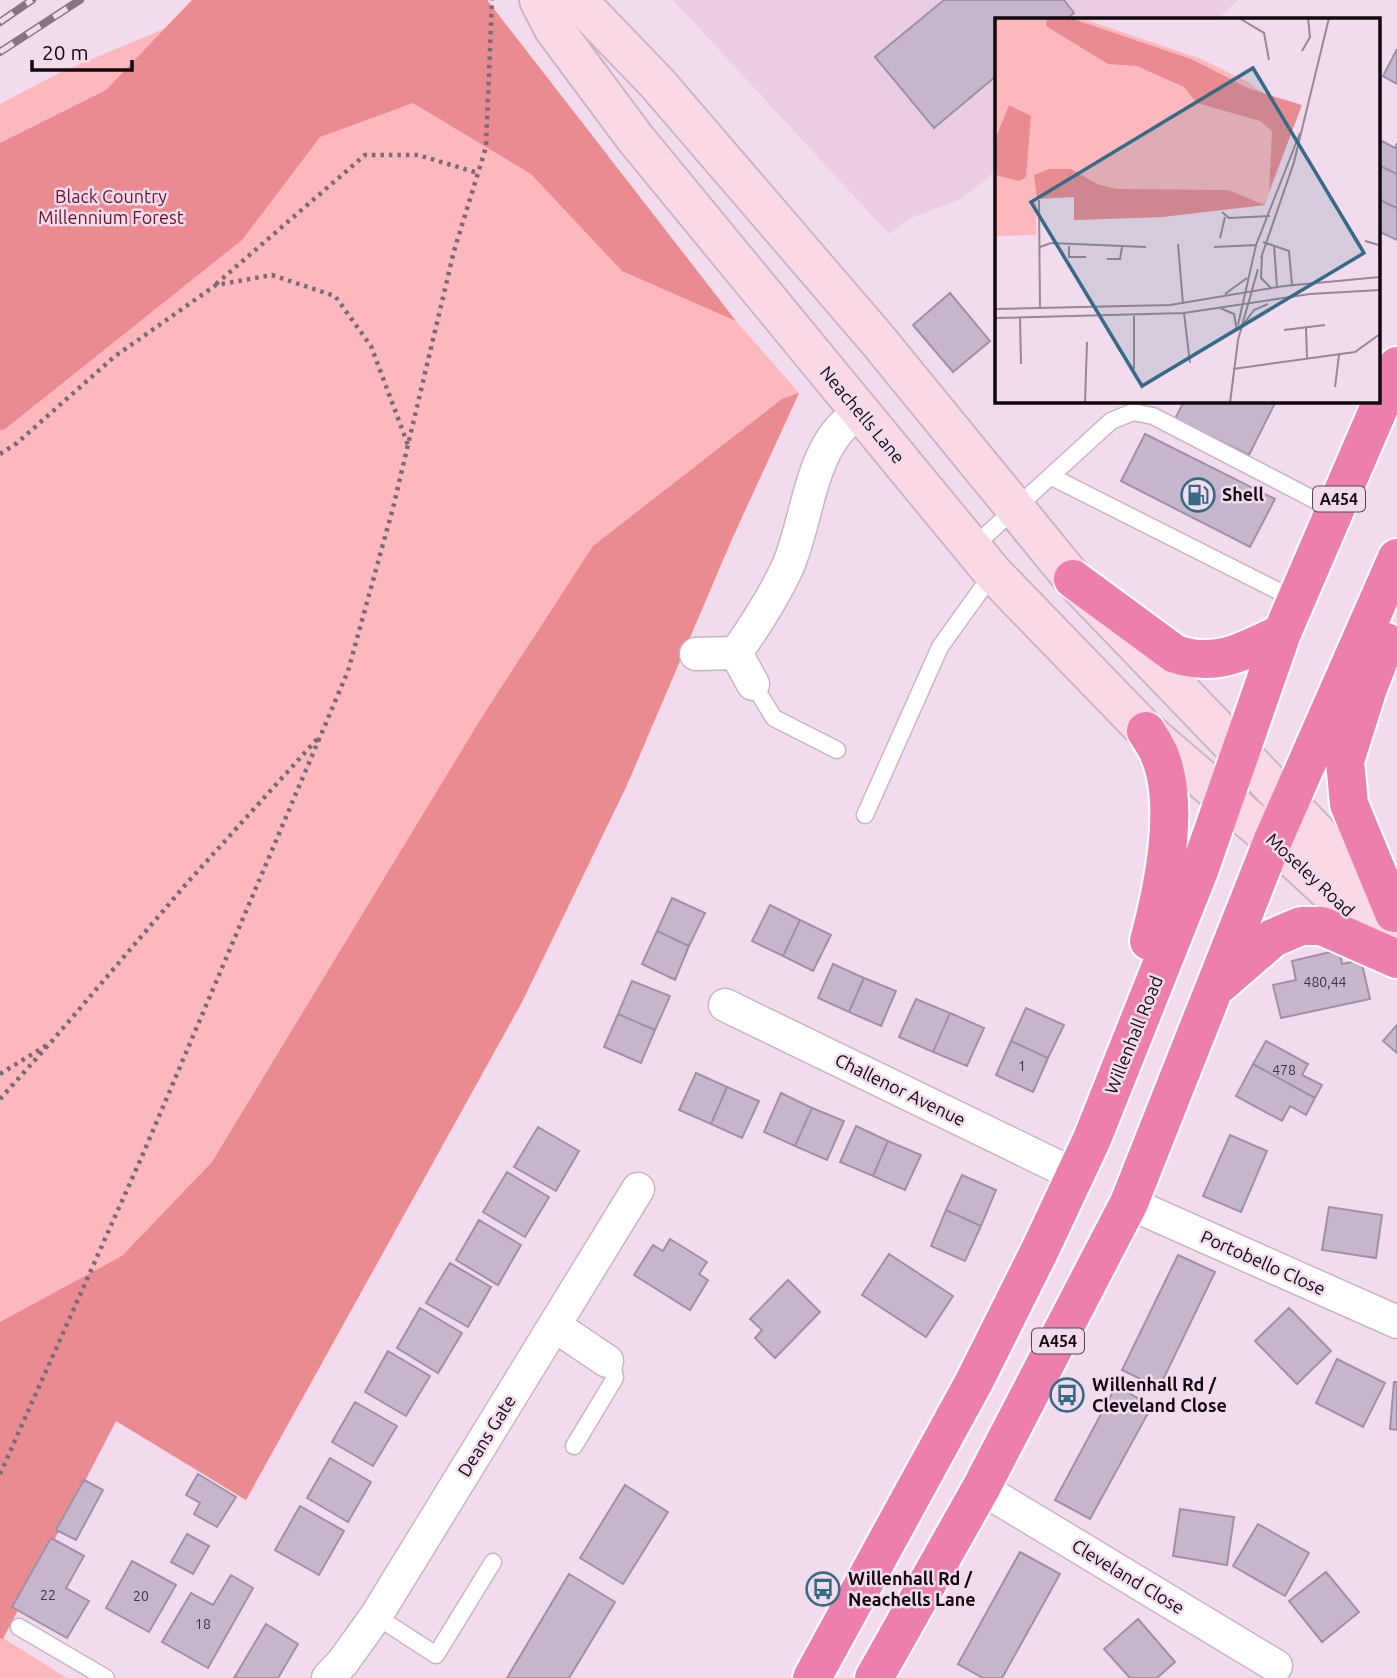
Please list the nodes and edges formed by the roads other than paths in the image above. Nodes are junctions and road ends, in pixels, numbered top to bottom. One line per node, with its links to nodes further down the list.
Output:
1 (539, 0): 4 (street, Neachells Lane)
2 (577, 0): 3 (street)
3 (657, 83): 4 (street); 6 (street)
4 (618, 115): 7 (street, Neachells Lane)
5 (1397, 366): 10 (highway, Willenhall Road / A454)
6 (905, 374): 7 (street); 9 (street)
7 (859, 412): 12 (street, Neachells Lane); 16 (street)
8 (1052, 477): 9 (lane); 10 (lane); 15 (lane)
9 (1016, 509): 12 (lane); 13 (street)
10 (1334, 510): 15 (highway, Willenhall Road / A454)
11 (1397, 558): 23 (highway, A454)
12 (982, 561): 19 (street, Neachells Lane); 24 (lane)
13 (1073, 579): 15 (highway); 21 (street)
14 (1397, 614): 26 (highway)
15 (1289, 616): 21 (highway, Willenhall Road / A454)
16 (736, 653): 17 (street); 18 (street)
17 (696, 654)
18 (754, 684): 20 (lane)
19 (1146, 730): 22 (street, Neachells Lane); 31 (highway)
20 (837, 750)
21 (1241, 755): 22 (highway, Willenhall Road / A454); 23 (street, Moseley Road)
22 (1224, 796): 25 (street, Moseley Road); 31 (highway, Willenhall Road / A454)
23 (1290, 802): 25 (highway, A454); 26 (street, Moseley Road)
24 (865, 815)
25 (1273, 839): 27 (street, Moseley Road); 29 (highway, A454)
26 (1396, 914)
27 (1397, 954)
28 (1397, 960): 29 (highway)
29 (1213, 990): 34 (highway, A454)
30 (725, 1005): 32 (street, Challenor Avenue)
31 (1092, 1139): 32 (highway, Willenhall Road / A454)
32 (1075, 1175): 46 (highway, Willenhall Road / A454)
33 (638, 1189): 36 (street, Deans Gate)
34 (1129, 1203): 35 (street, Portobello Close); 39 (highway, A454)
35 (1397, 1322)
36 (555, 1326): 37 (street); 41 (street, Deans Gate)
37 (607, 1361): 38 (lane)
38 (575, 1446)
39 (981, 1488): 43 (street, Cleveland Close); 47 (highway, A454)
40 (493, 1562): 41 (lane)
41 (376, 1616): 45 (street, Deans Gate)
42 (19, 1627): 44 (lane)
43 (1276, 1666)
44 (106, 1678)
45 (328, 1678)
46 (812, 1678)
47 (874, 1678)

